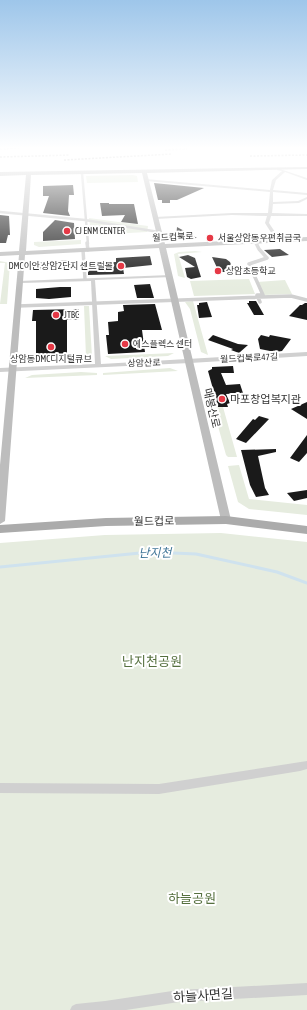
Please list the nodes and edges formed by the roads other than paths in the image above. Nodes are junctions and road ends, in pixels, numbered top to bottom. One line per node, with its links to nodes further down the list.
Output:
1 (27, 195): 8 (main road)
2 (83, 195): 12 (street)
3 (150, 195): 11 (main road, 매봉산로)
4 (271, 195): 6 (street)
5 (307, 198): 6 (street)
6 (270, 203): 9 (street)
7 (0, 212): 8 (street)
8 (25, 213): 12 (street); 19 (main road)
9 (269, 214): 10 (street); 11 (street); 15 (street)
10 (307, 215)
11 (155, 218): 13 (main road, 매봉산로)
12 (85, 220): 13 (street); 18 (street)
13 (159, 232): 17 (main road, 매봉산로)
14 (307, 239): 15 (main road, 월드컵북로)
15 (279, 241): 16 (main road, 월드컵북로)
16 (256, 242): 17 (main road, 월드컵북로); 27 (street)
17 (161, 247): 18 (main road, 월드컵북로); 21 (main road, 매봉산로)
18 (85, 250): 19 (main road, 월드컵북로); 23 (street)
19 (22, 253): 20 (main road, 월드컵북로); 24 (main road)
20 (0, 254)
21 (170, 276): 22 (street); 25 (main road, 매봉산로)
22 (93, 279): 23 (street); 28 (street)
23 (85, 280): 24 (street)
24 (20, 282): 29 (main road)
25 (175, 300): 26 (street); 28 (street); 31 (main road, 매봉산로)
26 (307, 300)
27 (260, 302)
28 (95, 304): 29 (street); 32 (street)
29 (18, 306): 33 (main road)
30 (307, 354): 31 (street, 월드컵북로47길)
31 (190, 361): 32 (street, 상암산로); 35 (main road, 매봉산로)
32 (98, 365): 33 (street, 상암산로)
33 (13, 369): 34 (street, 상암산로); 36 (main road)
34 (0, 370)
35 (226, 520): 37 (main road, 월드컵로); 38 (main road, 월드컵로)
36 (0, 521)
37 (0, 529)
38 (307, 530)
39 (307, 765): 40 (street)
40 (0, 788)
41 (307, 988): 42 (street, 하늘사면길)
42 (76, 1010)

